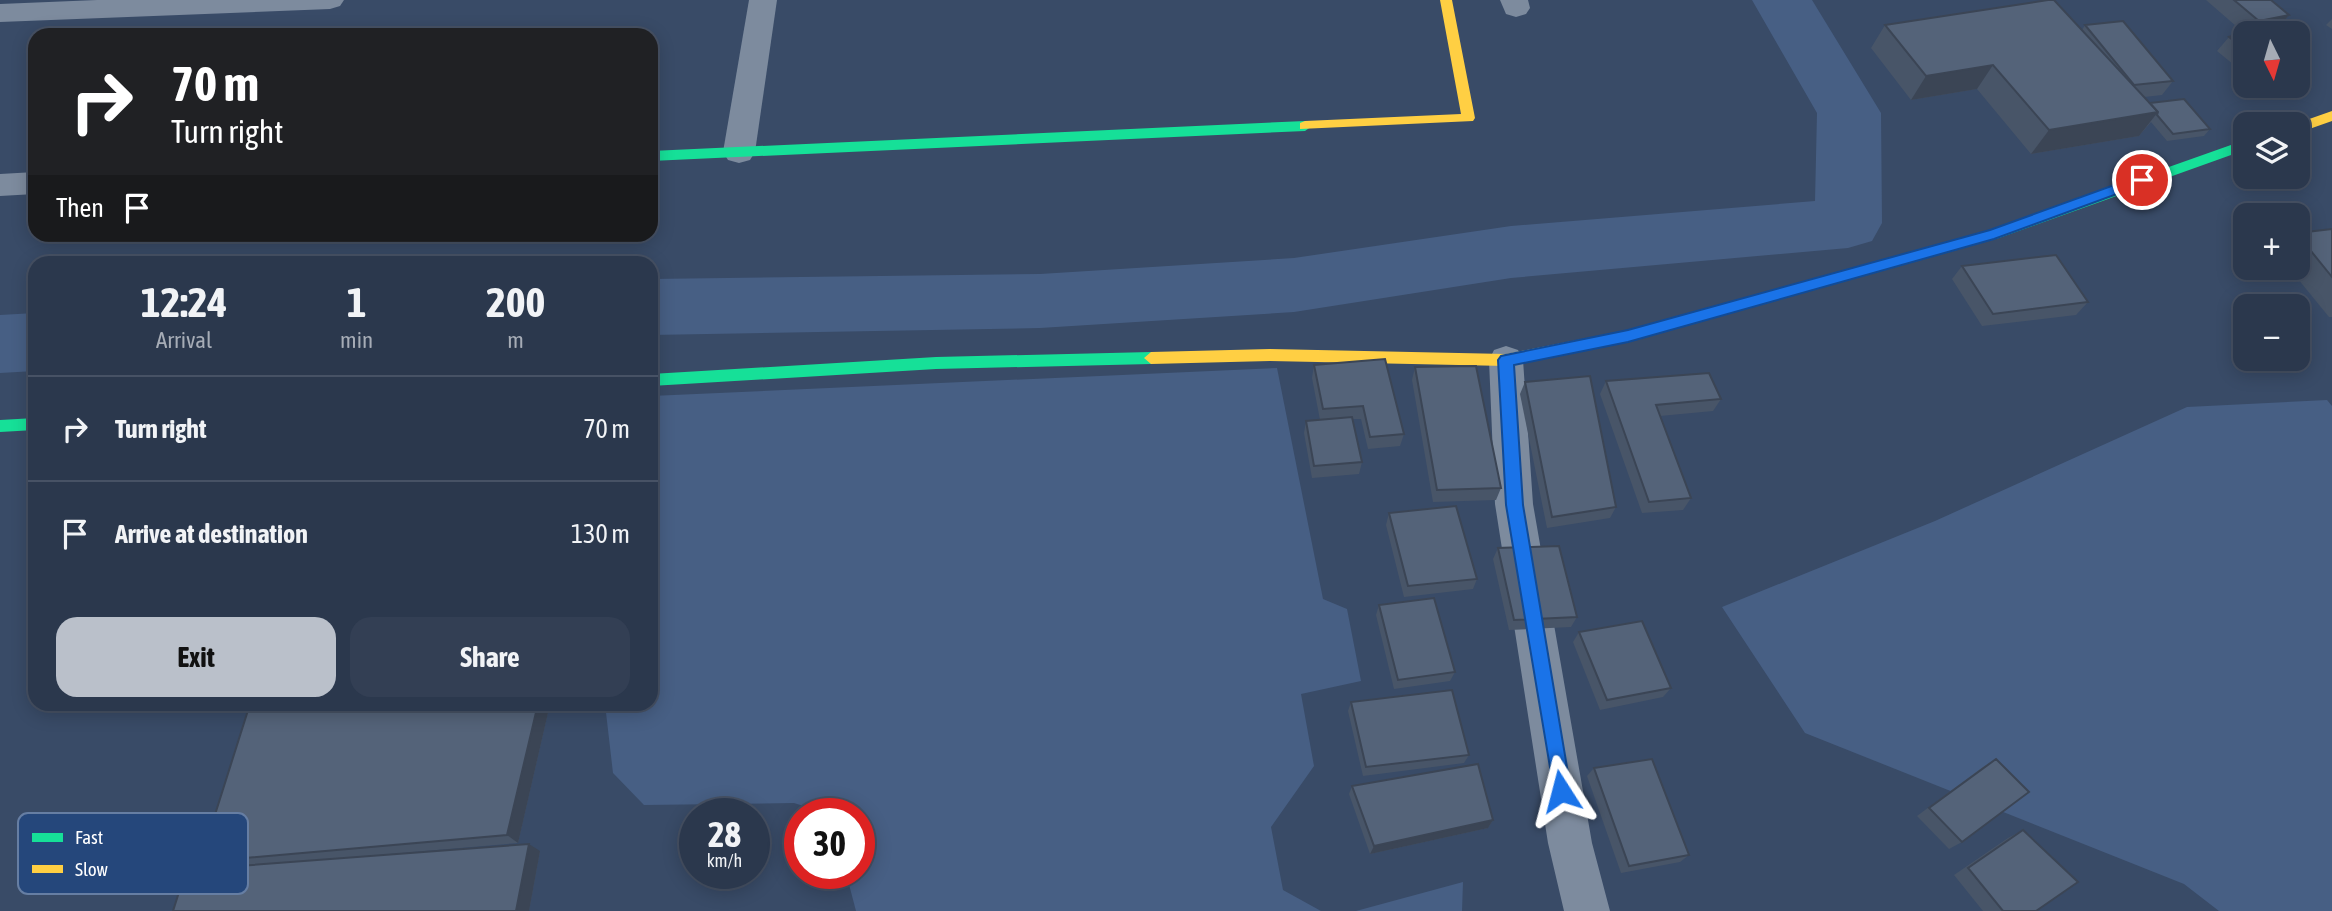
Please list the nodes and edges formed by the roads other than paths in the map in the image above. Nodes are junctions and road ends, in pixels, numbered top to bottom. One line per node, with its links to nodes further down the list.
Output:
1 (316, 0): 2 (street); 5 (street)
2 (330, 0)
3 (763, 0): 9 (street)
4 (1446, 0): 9 (street)
5 (0, 13)
6 (2332, 116): 7 (street)
7 (2310, 124)
8 (2233, 149): 13 (street)
9 (739, 152): 10 (street)
10 (658, 156)
11 (28, 183): 12 (street)
12 (0, 185)
13 (1506, 360): 14 (street); 17 (street)
14 (658, 380)
15 (28, 424): 16 (street)
16 (0, 426)
17 (1587, 911)

